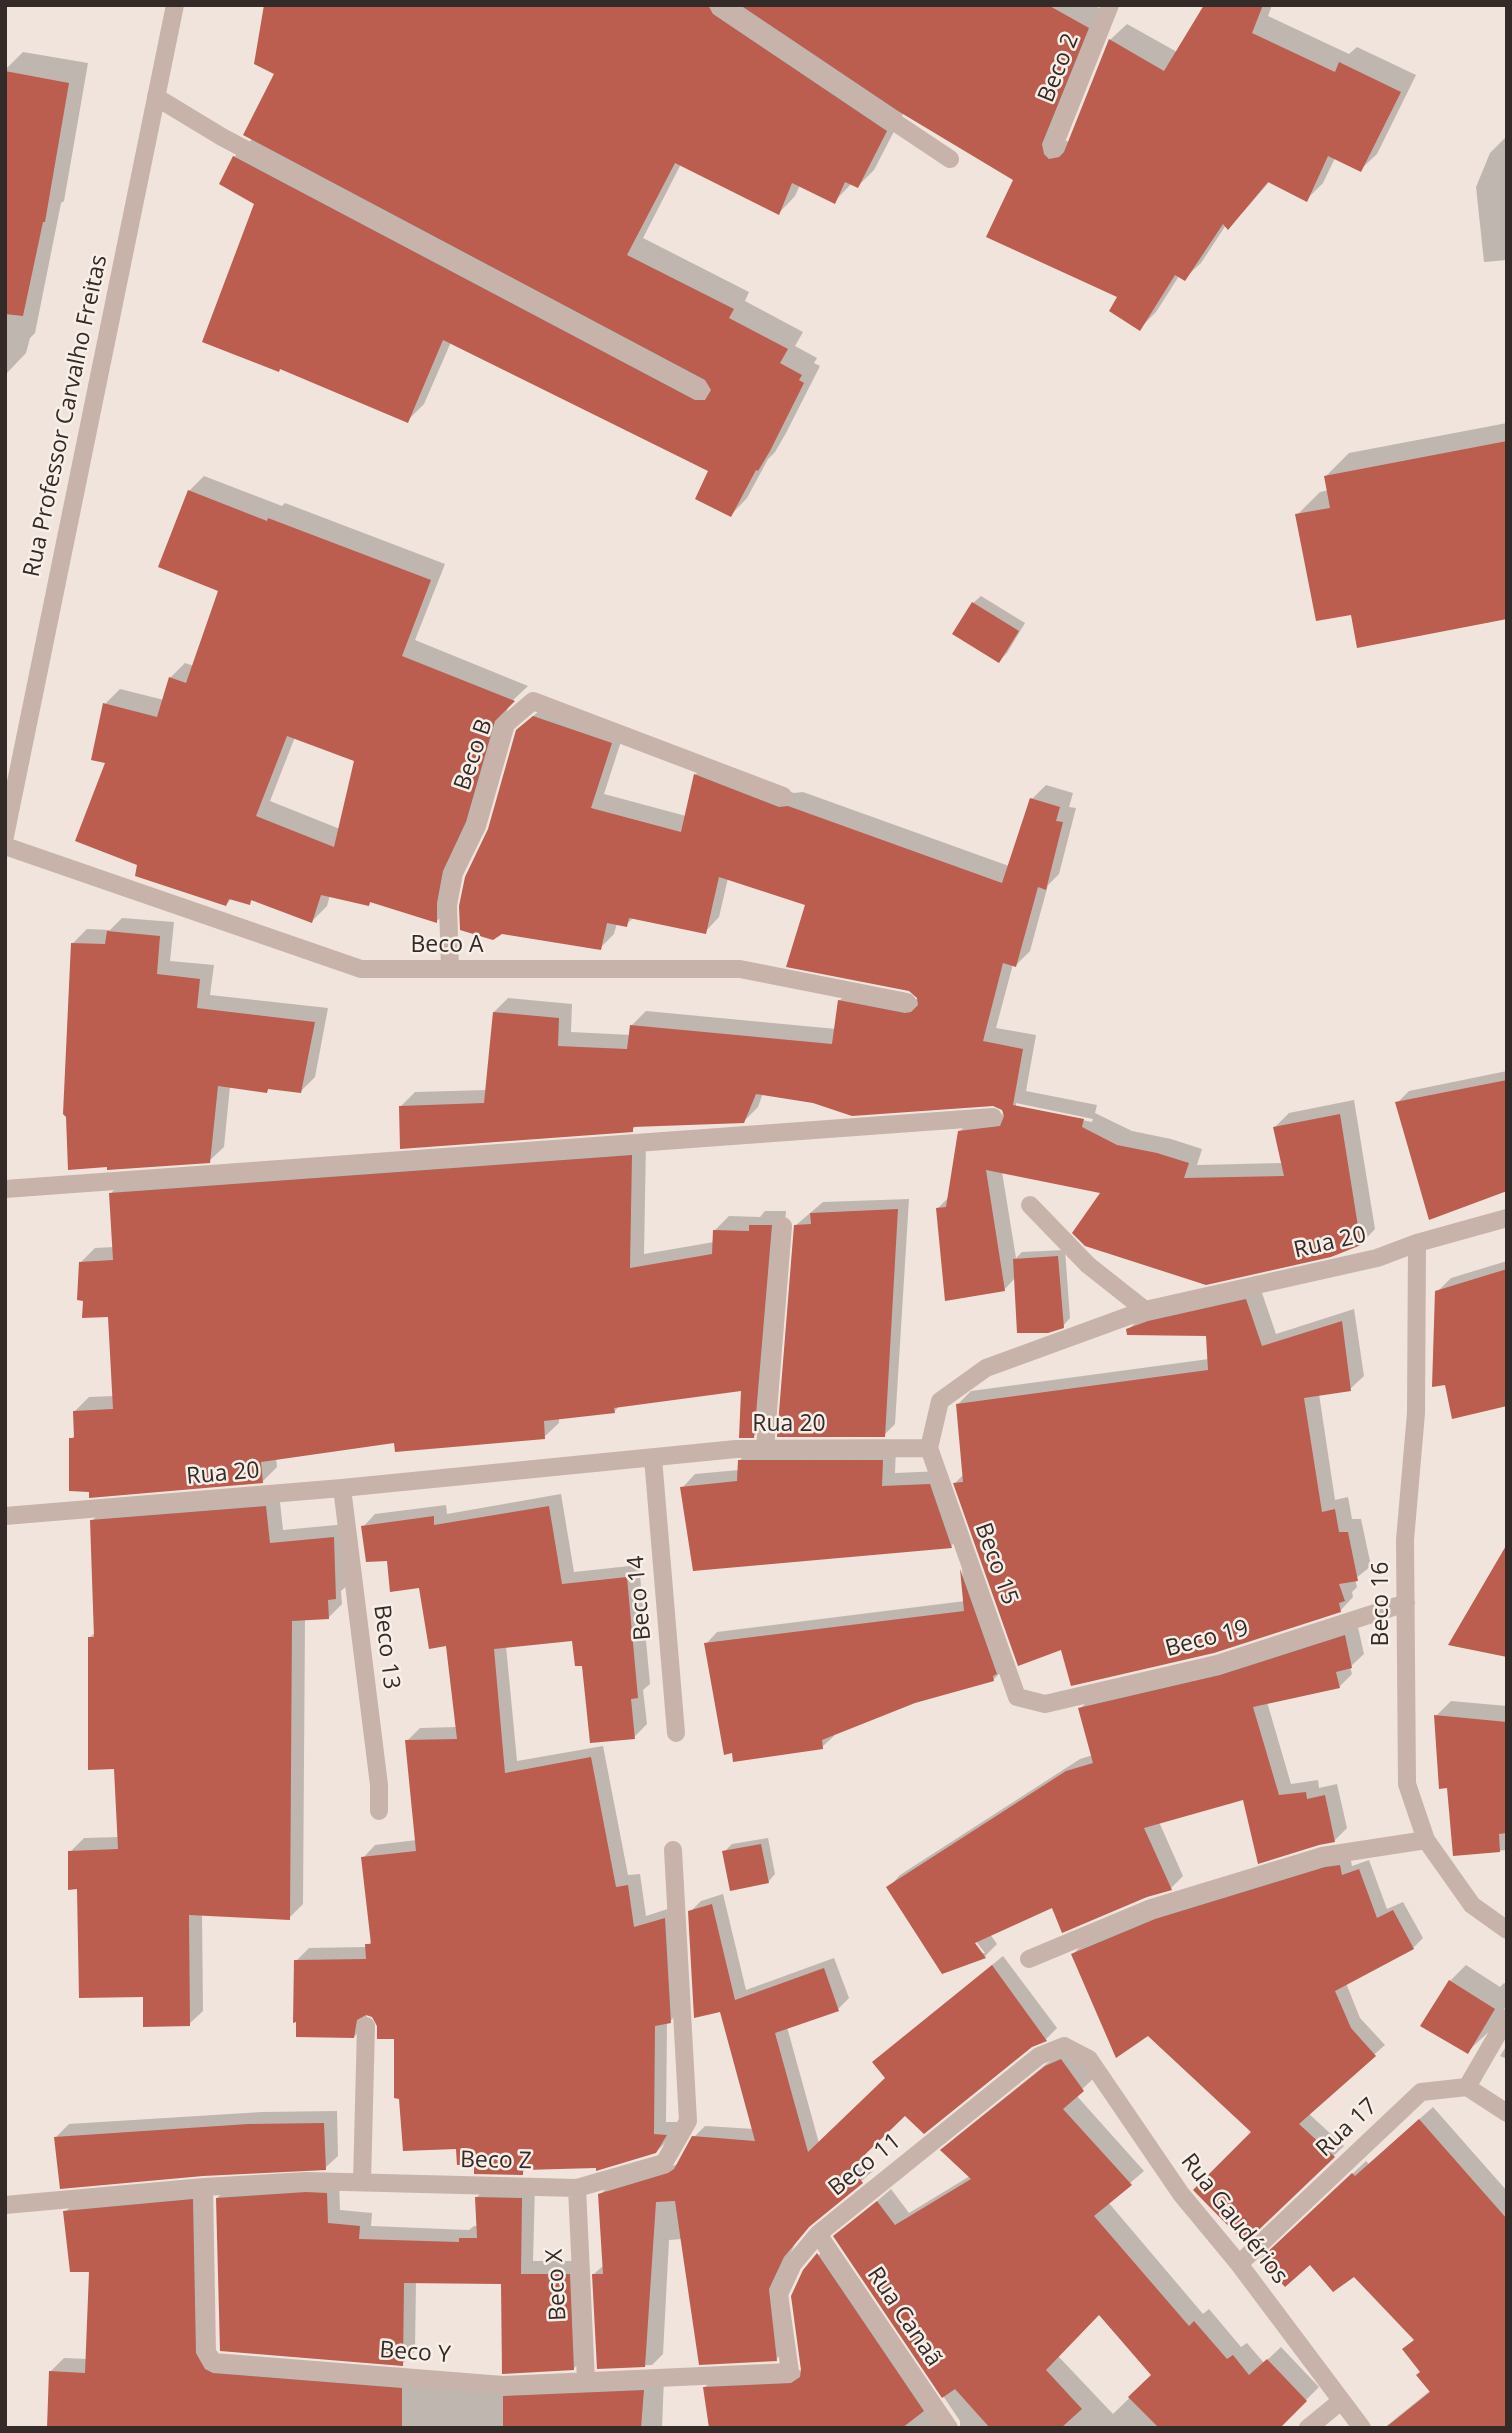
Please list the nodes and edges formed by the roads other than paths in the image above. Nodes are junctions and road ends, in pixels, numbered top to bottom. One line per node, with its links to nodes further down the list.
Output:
1 (175, 5): 4 (street, Rua Professor Carvalho Freitas)
2 (719, 5): 6 (street)
3 (1110, 5): 5 (street, Beco 2)
4 (156, 97): 7 (street); 9 (street, Rua Professor Carvalho Freitas)
5 (1053, 148)
6 (950, 159)
7 (700, 390)
8 (783, 796): 11 (street, Beco B)
9 (5, 836)
10 (5, 846): 11 (street, Beco A)
11 (450, 969): 12 (street, Beco A)
12 (907, 1002)
13 (993, 1117): 14 (street)
14 (5, 1189)
15 (1030, 1205): 19 (street)
16 (1507, 1218): 18 (street, Rua 20)
17 (783, 1226): 20 (street)
18 (1417, 1243): 19 (street, Rua 20); 25 (street, Beco 16)
19 (1145, 1310): 21 (street, Rua 20)
20 (765, 1448): 21 (street, Rua 20); 22 (street, Rua 20)
21 (929, 1448): 26 (street, Beco 15)
22 (653, 1458): 23 (street, Rua 20); 27 (street, Beco 14)
23 (342, 1488): 24 (street, Rua 20); 28 (street, Beco 13)
24 (5, 1516)
25 (1406, 1603): 26 (street, Beco 19); 29 (street, Beco 16)
26 (1017, 1697)
27 (676, 1733)
28 (379, 1811)
29 (1426, 1840): 31 (street, Beco 16); 32 (street)
30 (673, 1850): 40 (street, Beco Z)
31 (1507, 1930)
32 (1028, 1959)
33 (1507, 2018): 36 (street)
34 (366, 2026): 38 (street)
35 (1064, 2046): 42 (street, Beco 11); 43 (street, Rua Gaudérios)
36 (1467, 2087): 37 (street); 43 (street, Rua 17)
37 (1507, 2113)
38 (362, 2182): 39 (street, Beco Z); 40 (street, Beco Z)
39 (204, 2187): 41 (street, Beco Z); 45 (street, Beco Y)
40 (576, 2188): 45 (street, Beco X)
41 (5, 2205)
42 (818, 2234): 44 (street, Beco 11); 47 (street, Rua Canaã)
43 (1239, 2264): 46 (street, Rua Gaudérios)
44 (790, 2372): 45 (street, Beco Y)
45 (586, 2381)
46 (1341, 2401): 48 (street); 49 (street, Rua Gaudérios)
47 (949, 2428)
48 (1308, 2428)
49 (1362, 2428)

